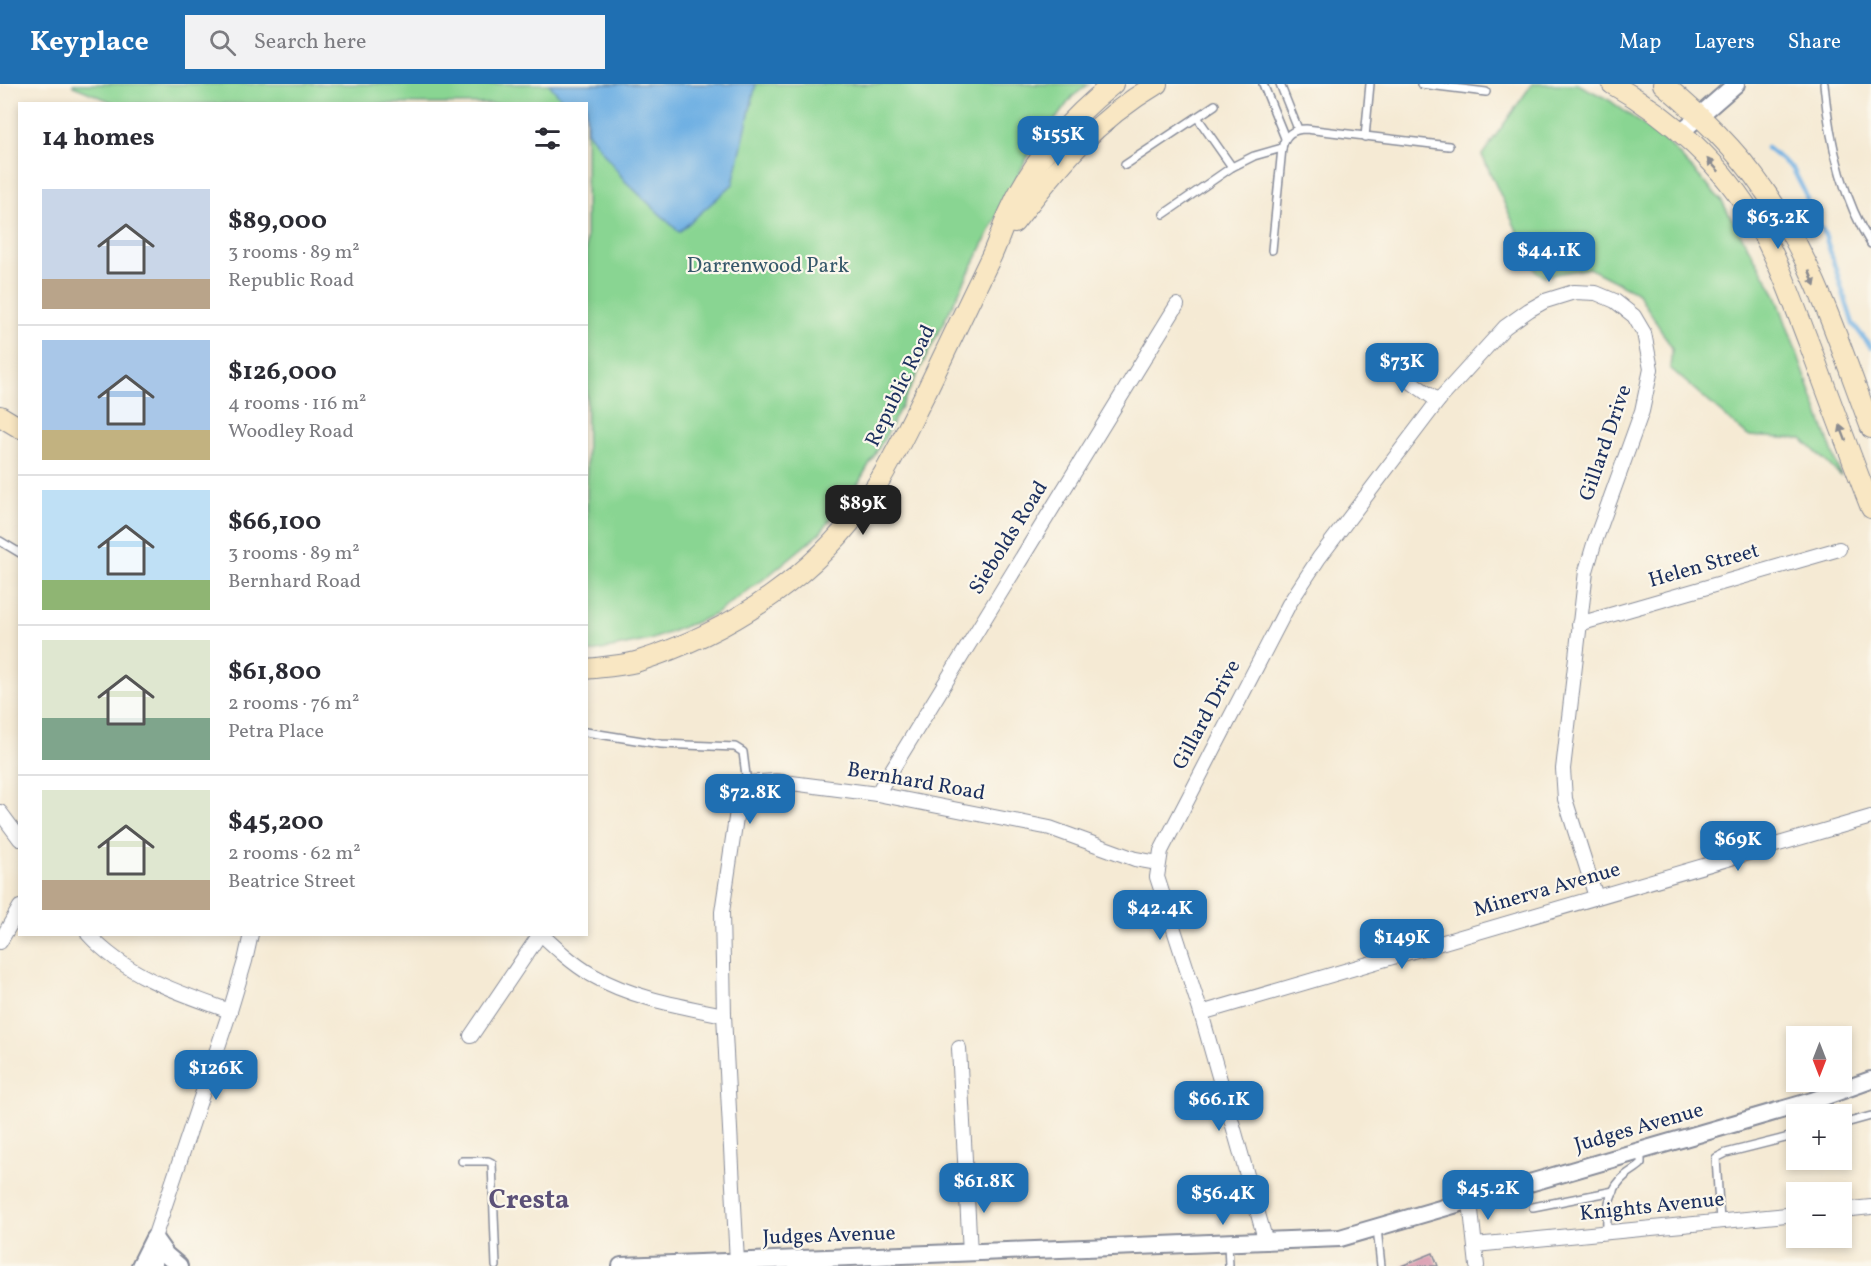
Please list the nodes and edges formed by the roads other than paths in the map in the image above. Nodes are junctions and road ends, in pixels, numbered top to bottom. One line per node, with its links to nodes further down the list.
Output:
1 (1113, 84): 25 (main road, Republic Road)
2 (1157, 84): 25 (main road, Republic Road)
3 (1263, 84): 18 (lane)
4 (1280, 84): 15 (lane)
5 (1370, 84): 17 (lane)
6 (1420, 84): 11 (lane)
7 (1612, 84): 16 (main road)
8 (1663, 84): 13 (main road)
9 (1736, 84): 13 (street)
10 (1824, 84): 24 (lane)
11 (1486, 92)
12 (1215, 105): 14 (lane)
13 (1700, 116): 16 (street); 32 (main road, one-way to 32)
14 (1197, 117): 21 (lane); 22 (lane)
15 (1298, 129): 17 (lane); 18 (lane)
16 (1681, 132): 33 (main road, one-way to 16)
17 (1365, 137): 19 (lane)
18 (1285, 138): 20 (lane)
19 (1449, 146)
20 (1282, 148): 22 (lane); 26 (lane)
21 (1125, 165)
22 (1232, 167): 23 (lane)
23 (1164, 214)
24 (1871, 244)
25 (997, 246): 38 (main road, Republic Road)
26 (1272, 250)
27 (1177, 305): 41 (street, Siebolds Road)
28 (1383, 362): 29 (street)
29 (1438, 401): 37 (street, Gillard Drive); 45 (street, Gillard Drive)
30 (0, 416): 31 (main road)
31 (18, 427)
32 (1871, 428)
33 (1871, 508)
34 (0, 541): 36 (lane)
35 (1839, 549): 37 (street, Helen Street)
36 (18, 552)
37 (1580, 624): 46 (street, Gillard Drive)
38 (588, 669)
39 (588, 732): 40 (lane)
40 (747, 783): 41 (street, Bernhard Road); 55 (street)
41 (877, 794): 45 (street, Bernhard Road)
42 (0, 812): 44 (street)
43 (1871, 817): 46 (street, Minerva Avenue)
44 (18, 836)
45 (1158, 862): 54 (street)
46 (1596, 897): 54 (street, Minerva Avenue)
47 (18, 910): 52 (street)
48 (90, 936): 53 (street)
49 (251, 936): 53 (street)
50 (539, 936): 56 (street)
51 (542, 936): 55 (street)
52 (0, 942)
53 (230, 1011): 75 (street)
54 (1200, 1013): 76 (street)
55 (724, 1015): 80 (street)
56 (471, 1036)
57 (959, 1048): 79 (street)
58 (1871, 1080): 60 (street, Judges Avenue)
59 (1871, 1089): 60 (street, Judges Avenue)
60 (1812, 1101): 64 (street, Judges Avenue)
61 (1871, 1116): 62 (lane)
62 (1852, 1121)
63 (1786, 1138): 72 (lane)
64 (1641, 1150): 66 (lane); 67 (street, Judges Avenue)
65 (462, 1161): 85 (lane)
66 (1614, 1191): 68 (lane); 74 (lane)
67 (1470, 1201): 73 (street, Judges Avenue); 78 (street)
68 (1533, 1207)
69 (1871, 1207): 70 (street)
70 (1852, 1209)
71 (1786, 1215): 72 (street, Knights Avenue)
72 (1720, 1221): 74 (street, Knights Avenue)
73 (1377, 1228): 76 (street, Judges Avenue); 88 (lane)
74 (1607, 1232): 78 (street, Knights Avenue)
75 (154, 1238): 82 (street); 83 (street); 84 (street)
76 (1266, 1242): 77 (street, Judges Avenue)
77 (1228, 1243): 79 (street, Judges Avenue); 87 (lane)
78 (1475, 1245): 89 (street)
79 (970, 1253): 81 (street, Judges Avenue)
80 (737, 1262): 81 (street, Judges Avenue); 86 (street, Judges Avenue)
81 (868, 1262)
82 (140, 1266)
83 (155, 1266)
84 (179, 1266)
85 (496, 1266)
86 (621, 1266)
87 (1229, 1266)
88 (1381, 1266)
89 (1477, 1266)

